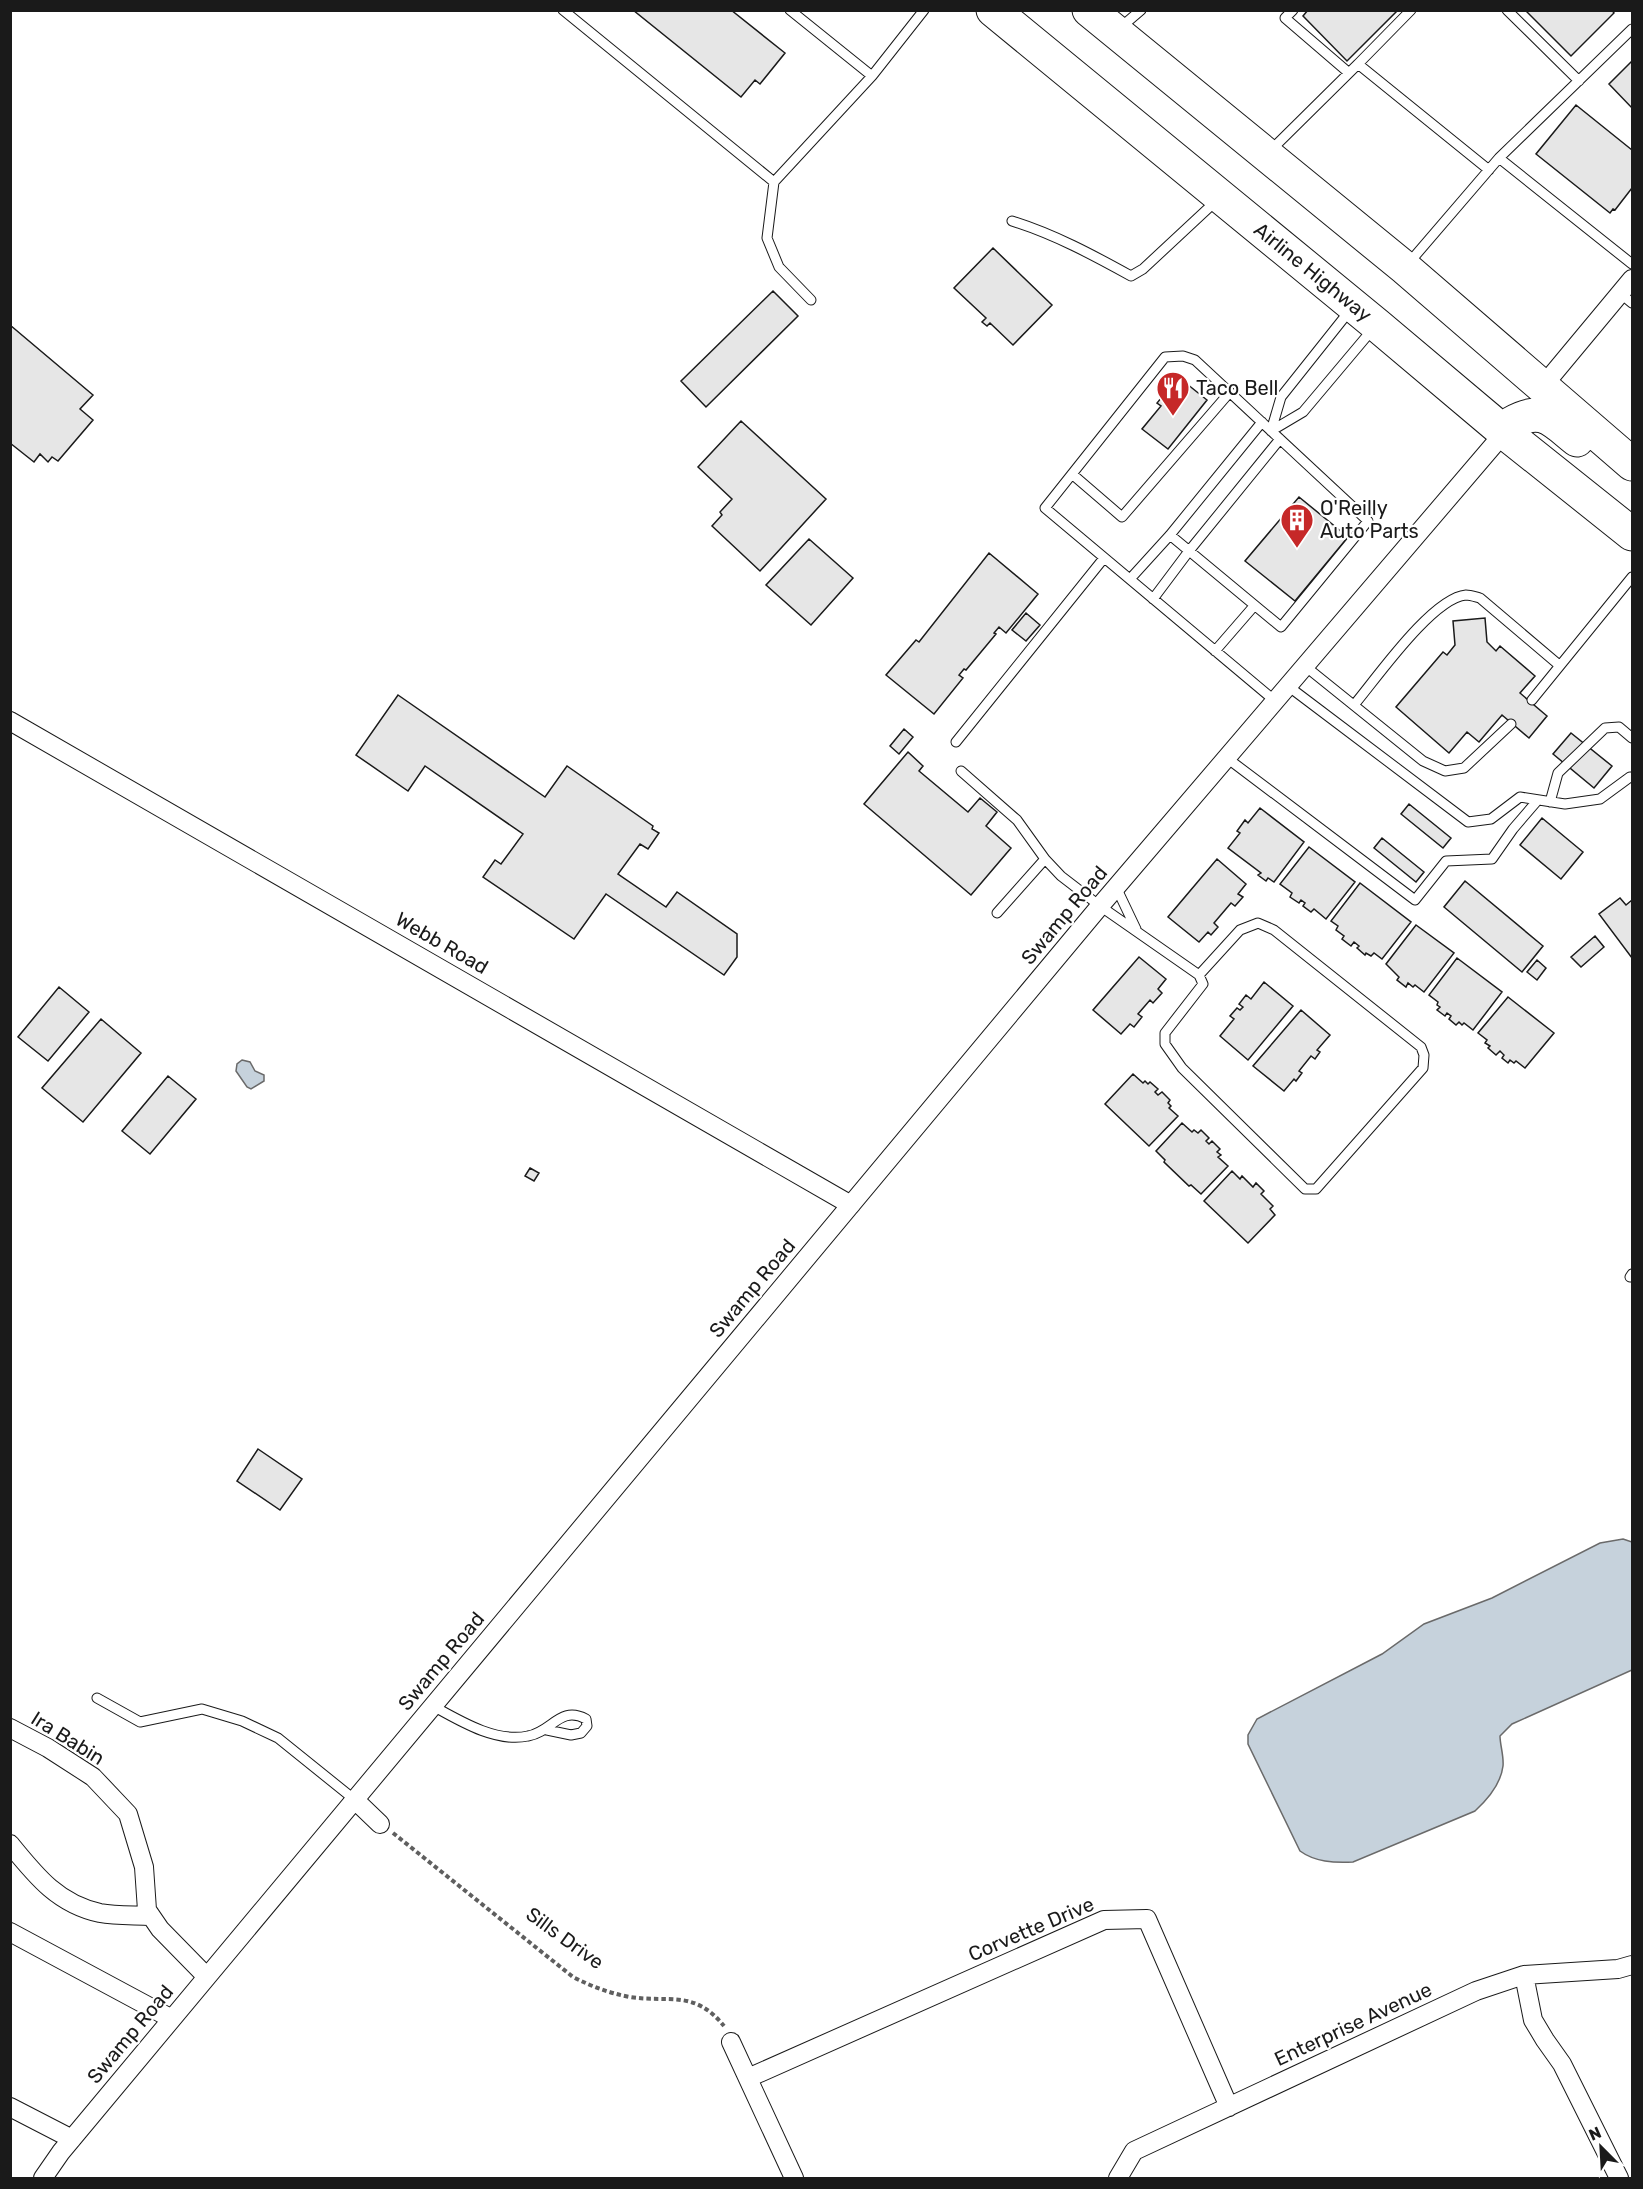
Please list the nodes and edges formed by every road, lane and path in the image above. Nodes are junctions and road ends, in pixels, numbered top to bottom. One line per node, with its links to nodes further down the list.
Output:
1 (563, 10): 19 (lane)
2 (790, 10): 14 (lane)
3 (924, 10): 14 (lane)
4 (993, 10): 20 (highway, Airline Highway)
5 (1089, 10): 11 (highway)
6 (1141, 10): 11 (lane)
7 (1293, 10): 13 (lane)
8 (1411, 10): 12 (lane)
9 (1507, 10): 15 (lane)
10 (1632, 29): 15 (lane)
11 (1116, 32): 16 (highway)
12 (1358, 64): 13 (lane); 18 (lane)
13 (1349, 73): 16 (lane)
14 (872, 76): 19 (lane)
15 (1579, 81): 17 (lane)
16 (1267, 154): 23 (highway)
17 (1499, 159): 18 (lane); 22 (lane)
18 (1489, 170): 23 (lane)
19 (774, 182): 26 (lane)
20 (1220, 198): 21 (lane); 27 (highway, Airline Highway)
21 (1012, 221)
22 (1632, 264)
23 (1406, 267): 28 (highway)
24 (1632, 279): 25 (street, Swamp Road)
25 (1626, 298): 28 (street, Swamp Road)
26 (811, 300)
27 (1365, 315): 31 (highway, Airline Highway); 32 (lane); 32 (lane)
28 (1542, 387): 31 (street, Swamp Road); 36 (highway)
29 (1230, 392): 30 (lane); 35 (lane); 35 (lane)
30 (1262, 422): 32 (lane); 38 (lane)
31 (1508, 428): 34 (highway, Airline Highway); 36 (highway); 47 (street, Swamp Road)
32 (1271, 431): 33 (lane)
33 (1280, 439): 39 (lane); 44 (lane)
34 (1542, 462): 36 (highway); 37 (highway, Airline Highway)
35 (1072, 474): 40 (lane)
36 (1630, 474)
37 (1632, 534)
38 (1170, 535): 39 (lane); 42 (lane)
39 (1189, 551): 43 (lane); 44 (lane)
40 (1104, 558): 42 (lane); 55 (lane)
41 (1632, 577): 46 (lane)
42 (1130, 579): 43 (lane)
43 (1154, 599): 45 (lane)
44 (1254, 606): 45 (lane)
45 (1215, 651): 50 (lane)
46 (1559, 665): 49 (lane); 51 (lane)
47 (1305, 666): 48 (street, Swamp Road); 51 (lane)
48 (1288, 686): 50 (street, Swamp Road); 59 (lane)
49 (1532, 700)
50 (1275, 701): 56 (street, Swamp Road)
51 (1354, 705): 53 (lane)
52 (10, 721): 67 (street, Webb Road)
53 (1511, 724)
54 (1632, 738): 60 (lane)
55 (956, 742)
56 (1227, 758): 59 (lane); 62 (street, Swamp Road)
57 (961, 771): 61 (lane)
58 (1632, 777): 60 (lane)
59 (1537, 801): 60 (lane)
60 (1550, 802)
61 (1045, 860): 63 (lane); 64 (lane)
62 (1116, 887): 63 (street, Swamp Road); 65 (lane)
63 (1100, 906): 65 (lane); 67 (street, Swamp Road)
64 (997, 913)
65 (1137, 931): 66 (lane)
66 (1199, 975): 66 (lane)
67 (851, 1205): 69 (street, Swamp Road)
68 (98, 1698): 72 (lane)
69 (433, 1706): 71 (lane); 72 (street, Swamp Road)
70 (10, 1728): 75 (street, Ira Babin)
71 (547, 1730)
72 (354, 1800): 73 (street); 79 (street, Swamp Road)
73 (380, 1824): 81 (path, Sills Drive)
74 (10, 1845): 75 (street)
75 (151, 1916): 79 (street, Ira Babin)
76 (10, 1932): 80 (street)
77 (1632, 1965): 78 (street, Enterprise Avenue)
78 (1524, 1975): 84 (street, Enterprise Avenue); 89 (street)
79 (207, 1977): 80 (street, Swamp Road)
80 (172, 2019): 85 (street, Swamp Road)
81 (731, 2042): 82 (street)
82 (748, 2078): 84 (street, Corvette Drive); 87 (street)
83 (10, 2107): 85 (street)
84 (1229, 2107): 88 (street, Enterprise Avenue)
85 (72, 2139): 86 (street, Swamp Road)
86 (43, 2178)
87 (794, 2178)
88 (1118, 2178)
89 (1619, 2178)

